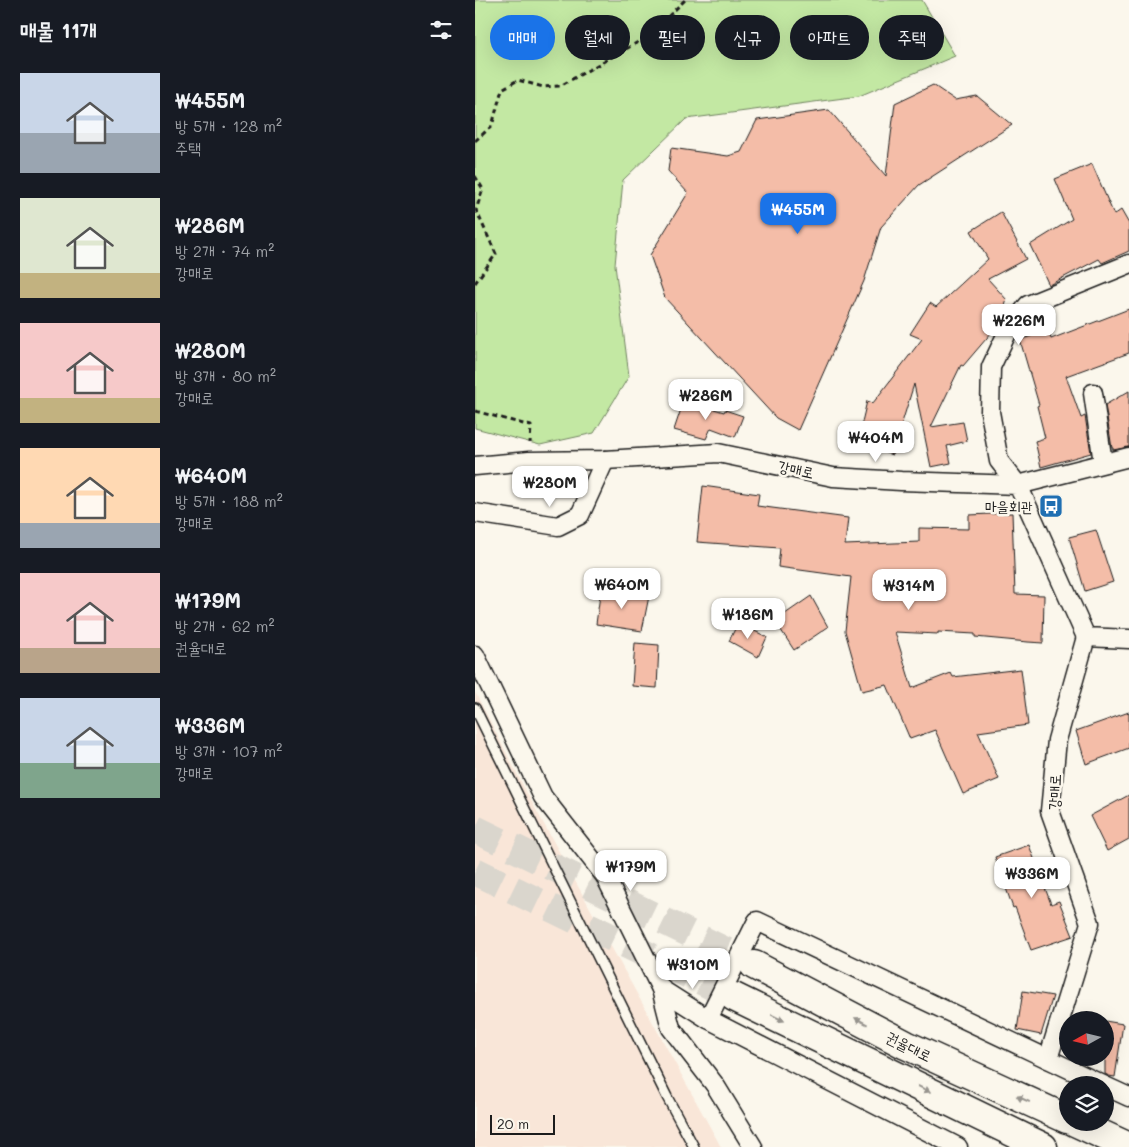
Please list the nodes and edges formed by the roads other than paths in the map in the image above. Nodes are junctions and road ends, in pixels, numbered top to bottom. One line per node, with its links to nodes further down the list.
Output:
1 (1129, 264): 7 (street)
2 (1093, 392): 5 (street)
3 (1129, 457): 5 (street, 강매로)
4 (605, 460): 6 (street, 강매로); 7 (street, 강매로); 8 (street)
5 (1103, 463): 7 (street, 강매로)
6 (475, 466)
7 (1018, 485): 9 (street)
8 (475, 512)
9 (1086, 637): 10 (street); 17 (street, 강매로)
10 (1129, 639)
11 (475, 655): 14 (street)
12 (475, 708): 23 (lane)
13 (754, 965): 21 (highway, 권율대로, one-way to 13)
14 (661, 989): 16 (street); 24 (street)
15 (734, 997): 26 (highway, one-way to 26)
16 (708, 1019): 17 (street); 25 (street)
17 (1048, 1059): 18 (street)
18 (1083, 1076)
19 (1114, 1090): 20 (street)
20 (1129, 1097)
21 (1059, 1115)
22 (1094, 1131): 27 (highway)
23 (694, 1147)
24 (753, 1147)
25 (958, 1147)
26 (1043, 1147)
27 (1129, 1147)

